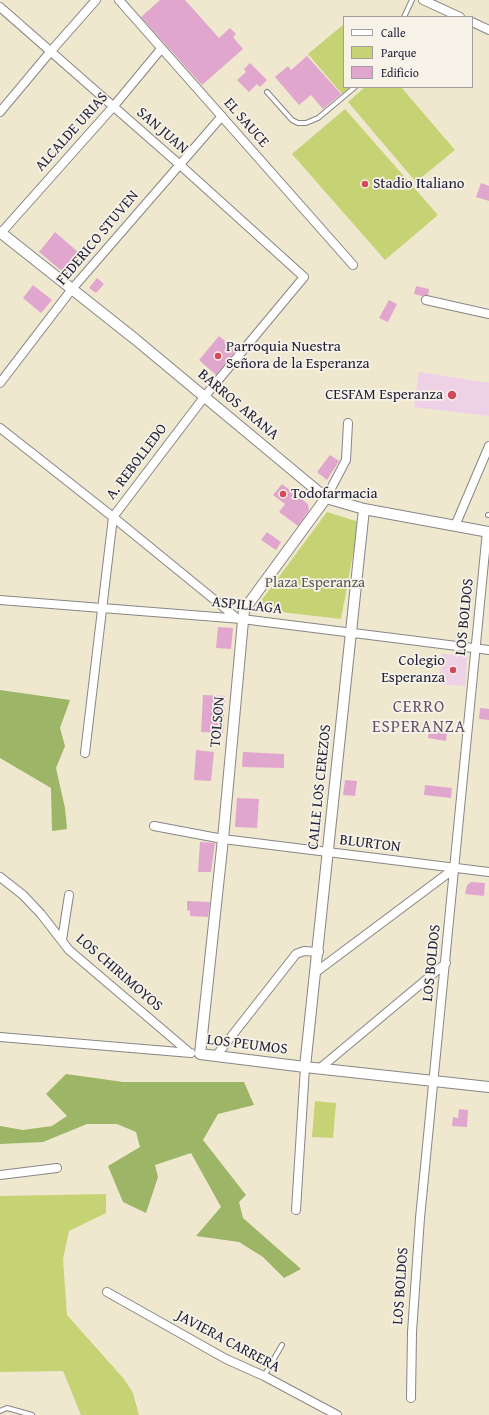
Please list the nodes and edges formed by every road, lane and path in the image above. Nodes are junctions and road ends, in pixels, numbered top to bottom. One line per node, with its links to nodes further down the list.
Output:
1 (96, 0): 11 (street)
2 (119, 0): 10 (street, EL SAUCE)
3 (412, 0): 6 (lane)
4 (423, 0): 7 (street)
5 (0, 7): 11 (street, SAN JUAN)
6 (404, 16)
7 (458, 16)
8 (473, 22): 9 (street)
9 (489, 30)
10 (161, 49): 14 (street, ALCALDE URIAS); 16 (street, EL SAUCE)
11 (50, 51): 14 (street, SAN JUAN); 15 (street)
12 (354, 88): 13 (lane)
13 (267, 92)
14 (113, 107): 17 (street, SAN JUAN); 18 (street, ALCALDE URIAS)
15 (0, 112)
16 (222, 116): 17 (street, FEDERICO STUVEN); 19 (street, EL SAUCE)
17 (180, 164): 20 (street, SAN JUAN); 21 (street, FEDERICO STUVEN)
18 (0, 232): 21 (street, BARROS ARANA)
19 (353, 265)
20 (304, 277): 25 (street, A. REBOLLEDO)
21 (72, 290): 24 (street, FEDERICO STUVEN); 25 (street, BARROS ARANA)
22 (426, 300): 23 (street)
23 (489, 314)
24 (0, 383)
25 (205, 396): 29 (street, BARROS ARANA); 31 (street, A. REBOLLEDO)
26 (348, 423): 29 (street, TOLSON)
27 (0, 428): 31 (street)
28 (489, 446): 32 (street)
29 (326, 498): 30 (street, BARROS ARANA); 36 (street, TOLSON)
30 (364, 509): 32 (street, BARROS ARANA); 37 (street, CALLE LOS CEREZOS)
31 (113, 517): 35 (street, A. REBOLLEDO); 36 (street)
32 (455, 526): 33 (street, BARROS ARANA)
33 (488, 531): 38 (street, LOS BOLDOS)
34 (0, 600): 35 (street, ASPILLAGA)
35 (102, 608): 36 (street, ASPILLAGA); 40 (street, A. REBOLLEDO)
36 (240, 619): 37 (street, ASPILLAGA); 42 (street, TOLSON)
37 (351, 632): 38 (street, ASPILLAGA); 43 (street, CALLE LOS CEREZOS)
38 (476, 648): 39 (street, ASPILLAGA); 44 (street, LOS BOLDOS)
39 (489, 650)
40 (85, 753)
41 (154, 826): 42 (street, BLURTON)
42 (223, 839): 43 (street, BLURTON); 53 (street, TOLSON)
43 (328, 853): 44 (street, BLURTON); 49 (street, CALLE LOS CEREZOS)
44 (455, 868): 45 (street, BLURTON); 50 (street, LOS BOLDOS); 51 (street)
45 (489, 872)
46 (0, 877): 48 (street, LOS CHIRIMOYOS)
47 (69, 895): 48 (street)
48 (62, 940): 53 (street, LOS CHIRIMOYOS)
49 (319, 952): 51 (street, CALLE LOS CEREZOS); 54 (street)
50 (446, 963): 56 (street); 57 (street, LOS BOLDOS)
51 (316, 972): 55 (street, CALLE LOS CEREZOS)
52 (0, 1036): 53 (street, LOS PEUMOS)
53 (195, 1054): 54 (street, LOS PEUMOS)
54 (216, 1056): 55 (street, LOS PEUMOS)
55 (305, 1067): 56 (street, LOS PEUMOS); 61 (street)
56 (319, 1069): 57 (street, LOS PEUMOS)
57 (434, 1081): 58 (street, LOS PEUMOS); 65 (street, LOS BOLDOS)
58 (489, 1087)
59 (57, 1168): 60 (street)
60 (0, 1175)
61 (296, 1210)
62 (107, 1292): 64 (street, JAVIERA CARRERA)
63 (282, 1345): 64 (lane)
64 (264, 1376): 68 (street, JAVIERA CARRERA)
65 (411, 1398)
66 (0, 1411): 67 (lane)
67 (32, 1415)
68 (337, 1415)

